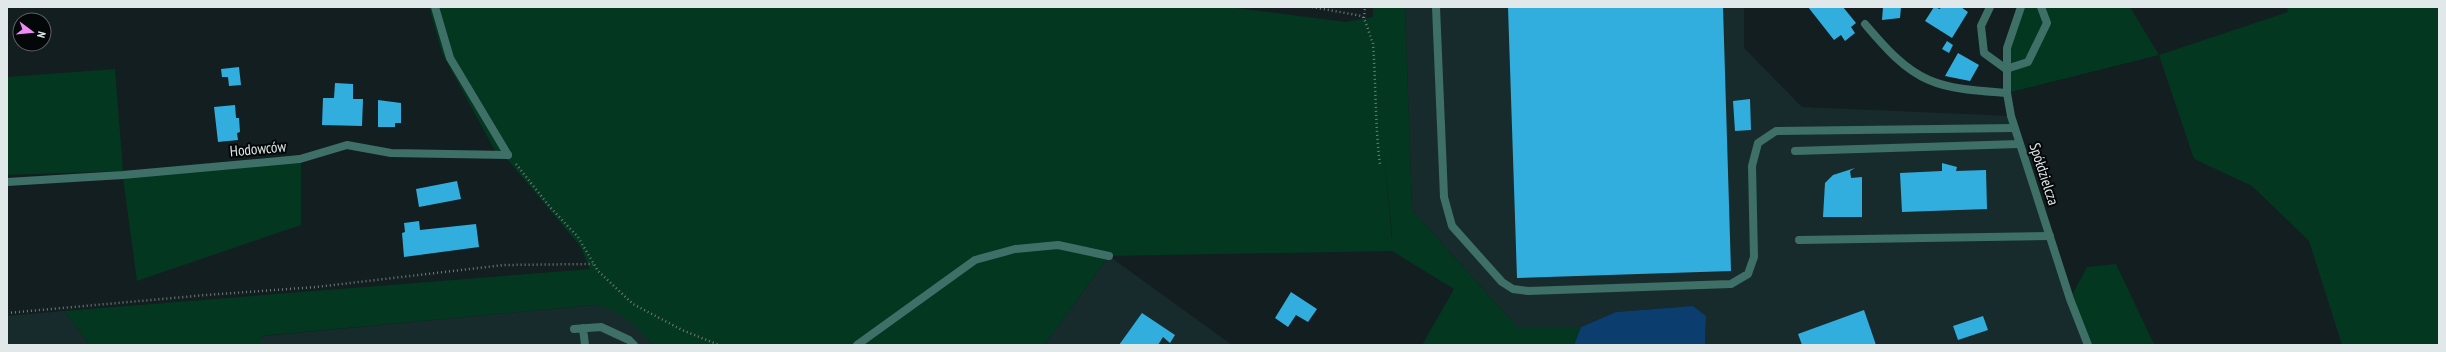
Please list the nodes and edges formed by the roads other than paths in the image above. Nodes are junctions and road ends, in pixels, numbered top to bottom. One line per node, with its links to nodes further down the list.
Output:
1 (435, 7): 12 (street, Hodowców)
2 (1436, 7): 9 (street)
3 (1990, 7): 7 (street)
4 (2021, 7): 7 (street, Spółdzielcza)
5 (2041, 7): 7 (street)
6 (1865, 24): 8 (street)
7 (2006, 70): 8 (street, Spółdzielcza)
8 (2007, 93): 9 (street, Spółdzielcza)
9 (2014, 128): 10 (street, Spółdzielcza)
10 (2019, 144): 11 (street); 13 (street, Spółdzielcza)
11 (1795, 151)
12 (7, 182)
13 (2050, 236): 14 (street); 21 (street, Spółdzielcza)
14 (1799, 240)
15 (1109, 256): 20 (street)
16 (583, 328): 17 (street); 18 (street); 19 (street)
17 (574, 329)
18 (585, 345)
19 (634, 345)
20 (857, 345)
21 (2088, 345)

